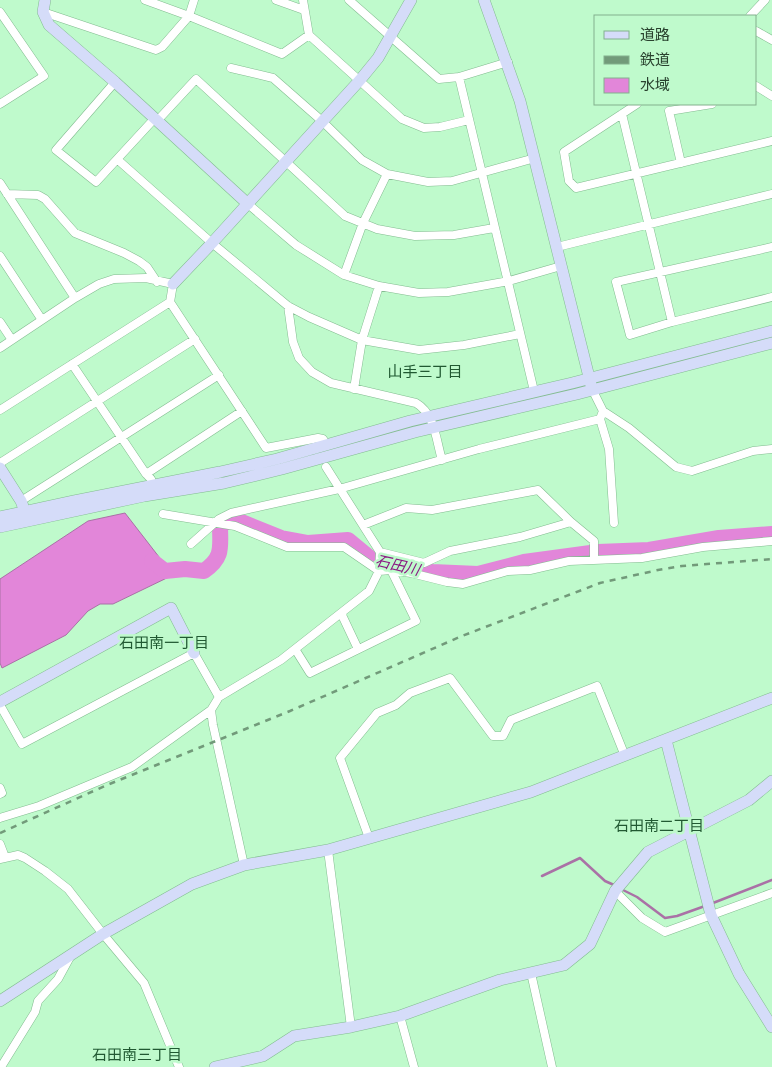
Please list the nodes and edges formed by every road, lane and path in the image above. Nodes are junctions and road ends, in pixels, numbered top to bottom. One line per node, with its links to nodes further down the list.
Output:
1 (45, 0): 12 (street)
2 (145, 0): 14 (street)
3 (194, 0): 14 (street)
4 (276, 0): 10 (street)
5 (303, 0): 10 (street)
6 (349, 0): 17 (street)
7 (411, 0): 17 (street)
8 (484, 0): 19 (street)
9 (765, 0): 13 (street)
10 (304, 10): 16 (street)
11 (0, 12): 27 (street)
12 (43, 12): 14 (street); 23 (street)
13 (751, 15)
14 (188, 16): 16 (street)
15 (757, 31): 18 (street)
16 (309, 35): 22 (street)
17 (390, 35): 21 (street); 22 (street)
18 (772, 40)
19 (508, 62): 21 (street); 35 (street)
20 (230, 68): 33 (street)
21 (459, 77): 32 (street)
22 (360, 80): 32 (street); 33 (street)
23 (115, 82): 31 (street); 36 (street)
24 (757, 87): 25 (street)
25 (770, 95): 26 (street)
26 (757, 96)
27 (0, 104)
28 (636, 105): 30 (street)
29 (706, 105): 38 (street)
30 (622, 114): 41 (street); 41 (street)
31 (156, 120): 36 (street); 37 (street); 45 (street)
32 (469, 120): 40 (street)
33 (322, 121): 37 (street); 39 (street)
34 (772, 141): 38 (street)
35 (535, 158): 40 (street); 50 (street)
36 (118, 160): 49 (street)
37 (286, 162): 45 (street); 46 (street)
38 (681, 163): 41 (street)
39 (387, 174): 40 (street); 46 (street)
40 (481, 174): 48 (street)
41 (636, 174): 47 (street)
42 (0, 183): 43 (street)
43 (7, 194): 57 (street); 61 (street)
44 (772, 194): 47 (street)
45 (248, 204): 49 (street); 55 (street)
46 (363, 224): 48 (street); 55 (street)
47 (648, 225): 50 (street); 54 (street)
48 (494, 228): 56 (street)
49 (212, 243): 58 (street); 63 (street)
50 (557, 247): 53 (street)
51 (772, 247): 54 (street)
52 (0, 256): 64 (street)
53 (561, 266): 56 (street); 76 (street)
54 (659, 271): 66 (street); 66 (street)
55 (344, 275): 59 (street)
56 (508, 281): 59 (street); 68 (street)
57 (157, 282): 58 (street); 61 (street)
58 (172, 284): 62 (street)
59 (379, 286): 71 (street)
60 (772, 297): 66 (street)
61 (75, 298): 64 (street)
62 (170, 302): 69 (street); 74 (street)
63 (288, 306): 71 (street); 77 (street)
64 (42, 320): 70 (street)
65 (0, 322): 70 (street)
66 (672, 322)
67 (772, 331): 76 (street)
68 (520, 334): 71 (street); 78 (street)
69 (195, 339): 75 (street); 79 (street)
70 (12, 340): 73 (street)
71 (362, 340): 77 (street)
72 (772, 343): 76 (street)
73 (0, 348)
74 (72, 364): 79 (street); 80 (street)
75 (219, 375): 81 (street); 85 (street)
76 (590, 384): 78 (street); 82 (street); 84 (street)
77 (354, 389): 84 (street)
78 (534, 391): 84 (street)
79 (97, 401): 85 (street); 89 (street)
80 (0, 410)
81 (242, 411): 86 (street); 92 (street)
82 (603, 411): 83 (street); 87 (street)
83 (600, 419): 88 (street); 100 (street)
84 (432, 422): 86 (street); 88 (street); 95 (street)
85 (122, 437): 92 (street); 95 (street)
86 (326, 444): 93 (street)
87 (772, 449)
88 (442, 460): 94 (street)
89 (0, 464)
90 (326, 467): 94 (street)
91 (0, 468): 95 (street)
92 (146, 474): 93 (street)
93 (153, 486): 95 (street)
94 (339, 489): 98 (street); 101 (street)
95 (25, 511): 97 (street); 102 (street)
96 (162, 514): 98 (street)
97 (0, 517)
98 (215, 522): 104 (street); 109 (street)
99 (571, 522): 101 (street); 106 (street); 107 (street)
100 (614, 523)
101 (363, 525): 105 (street)
102 (0, 527)
103 (772, 541): 106 (street)
104 (191, 544)
105 (380, 552): 107 (street); 109 (street)
106 (594, 560): 110 (street)
107 (424, 563): 110 (street)
108 (392, 570): 109 (street); 110 (street); 113 (street)
109 (379, 572): 111 (street)
110 (411, 573)
111 (341, 613): 112 (street); 113 (street)
112 (295, 649): 113 (street); 115 (street)
113 (358, 649)
114 (194, 653): 115 (street); 117 (street); 117 (street)
115 (219, 697): 118 (street)
116 (772, 698): 119 (street)
117 (0, 704)
118 (211, 710): 124 (street); 130 (street)
119 (666, 740): 120 (street); 125 (street)
120 (625, 756): 126 (street); 126 (street)
121 (772, 781): 125 (street)
122 (0, 788): 123 (street)
123 (0, 794)
124 (0, 818)
125 (690, 831): 131 (street); 133 (street)
126 (370, 838): 128 (street)
127 (0, 844): 129 (street)
128 (328, 850): 130 (street); 140 (street)
129 (2, 858): 134 (street)
130 (244, 865): 134 (street)
131 (615, 891): 133 (street); 136 (street)
132 (772, 893): 133 (street)
133 (711, 915): 139 (street)
134 (103, 934): 135 (street); 142 (street)
135 (71, 955): 137 (street); 141 (street)
136 (531, 973): 138 (street); 145 (street)
137 (0, 1001)
138 (400, 1016): 140 (street); 144 (street)
139 (772, 1027)
140 (351, 1028): 143 (street)
141 (1, 1067)
142 (179, 1067)
143 (214, 1067)
144 (414, 1067)
145 (552, 1067)

